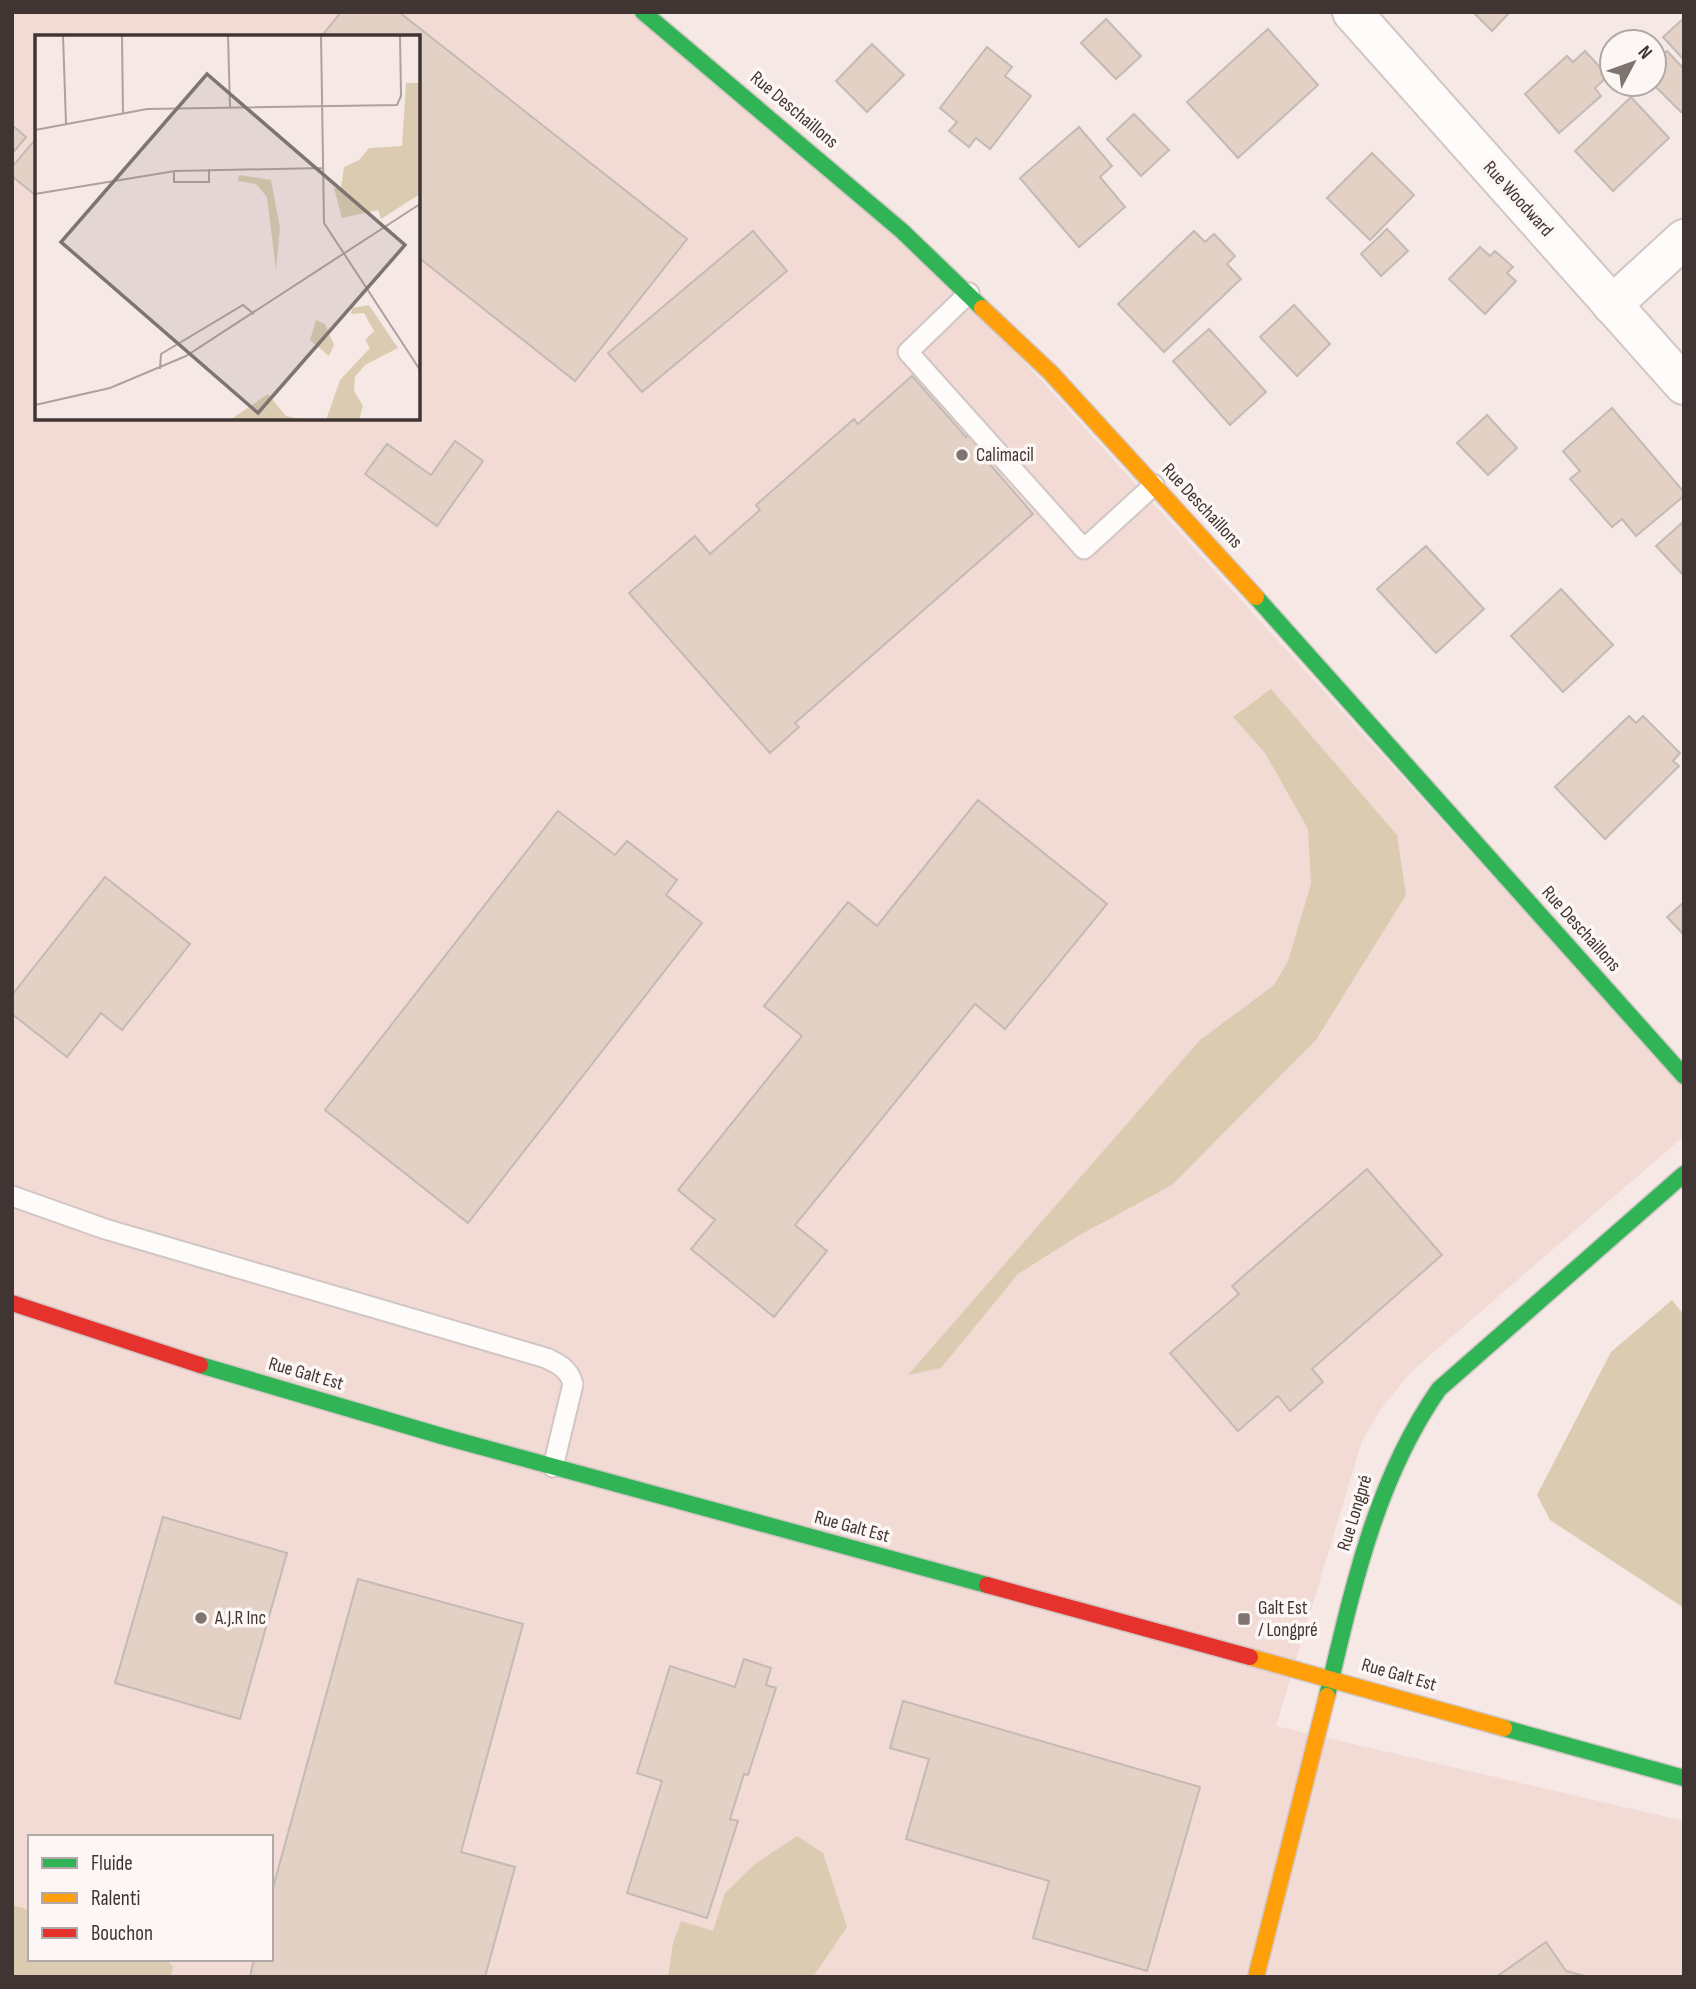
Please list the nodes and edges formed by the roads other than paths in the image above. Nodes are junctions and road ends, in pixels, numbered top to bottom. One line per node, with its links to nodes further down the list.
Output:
1 (643, 12): 4 (street, Rue Deschaillons)
2 (1352, 12): 5 (street, Rue Woodward)
3 (1684, 239): 5 (street)
4 (969, 293): 7 (street, Rue Deschaillons); 7 (lane)
5 (1612, 304): 6 (street, Rue Woodward)
6 (1684, 385)
7 (1154, 485): 8 (street, Rue Deschaillons)
8 (1684, 1076)
9 (1684, 1174): 13 (street, Rue Longpré)
10 (12, 1196): 12 (lane)
11 (12, 1303): 12 (street, Rue Galt Est)
12 (553, 1467): 13 (street, Rue Galt Est)
13 (1332, 1678): 14 (street, Rue Galt Est); 15 (street, Rue Longpré)
14 (1684, 1778)
15 (1256, 1977)

